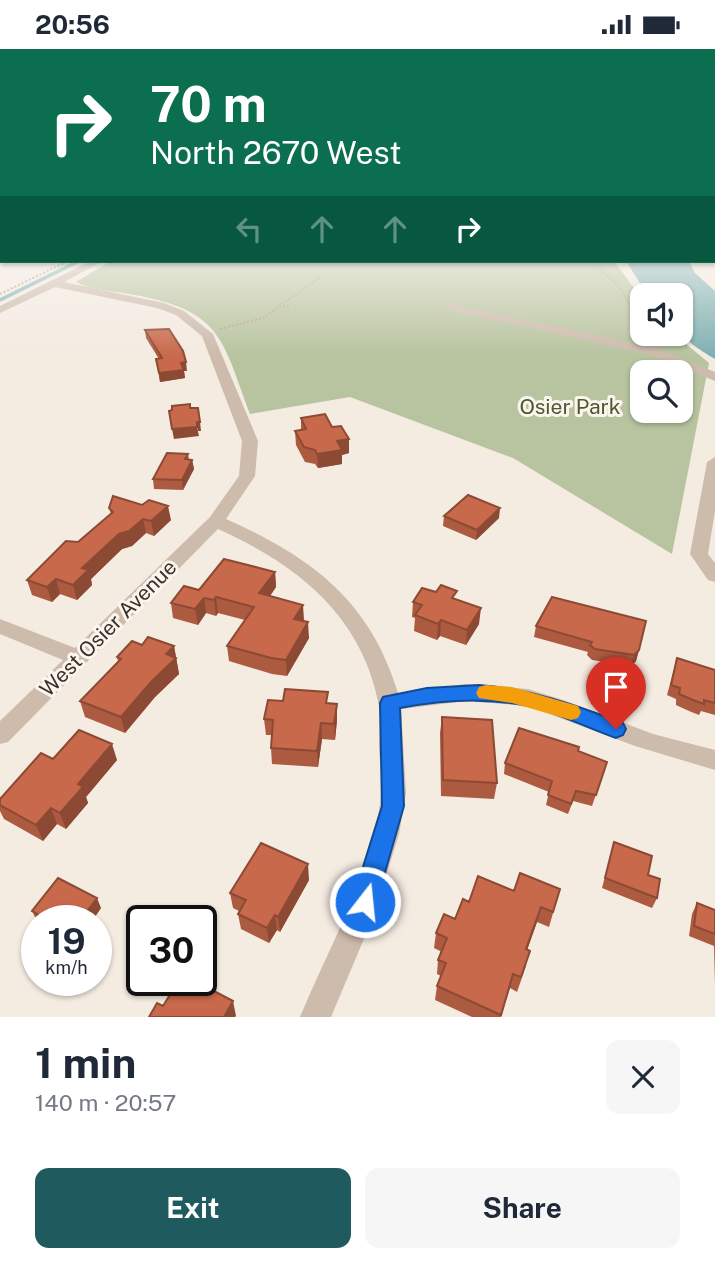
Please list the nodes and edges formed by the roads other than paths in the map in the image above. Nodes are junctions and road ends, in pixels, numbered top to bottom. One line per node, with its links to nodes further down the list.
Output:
1 (90, 265): 2 (street)
2 (54, 283): 4 (street); 7 (street, West Osier Avenue)
3 (450, 307): 5 (street)
4 (0, 310)
5 (715, 377)
6 (715, 462): 8 (street)
7 (216, 521): 10 (street, West Osier Avenue); 11 (street)
8 (715, 576)
9 (0, 626): 10 (street)
10 (76, 657): 12 (street, West Osier Avenue)
11 (390, 703): 13 (street); 14 (street)
12 (0, 735)
13 (715, 760)
14 (315, 1017)

